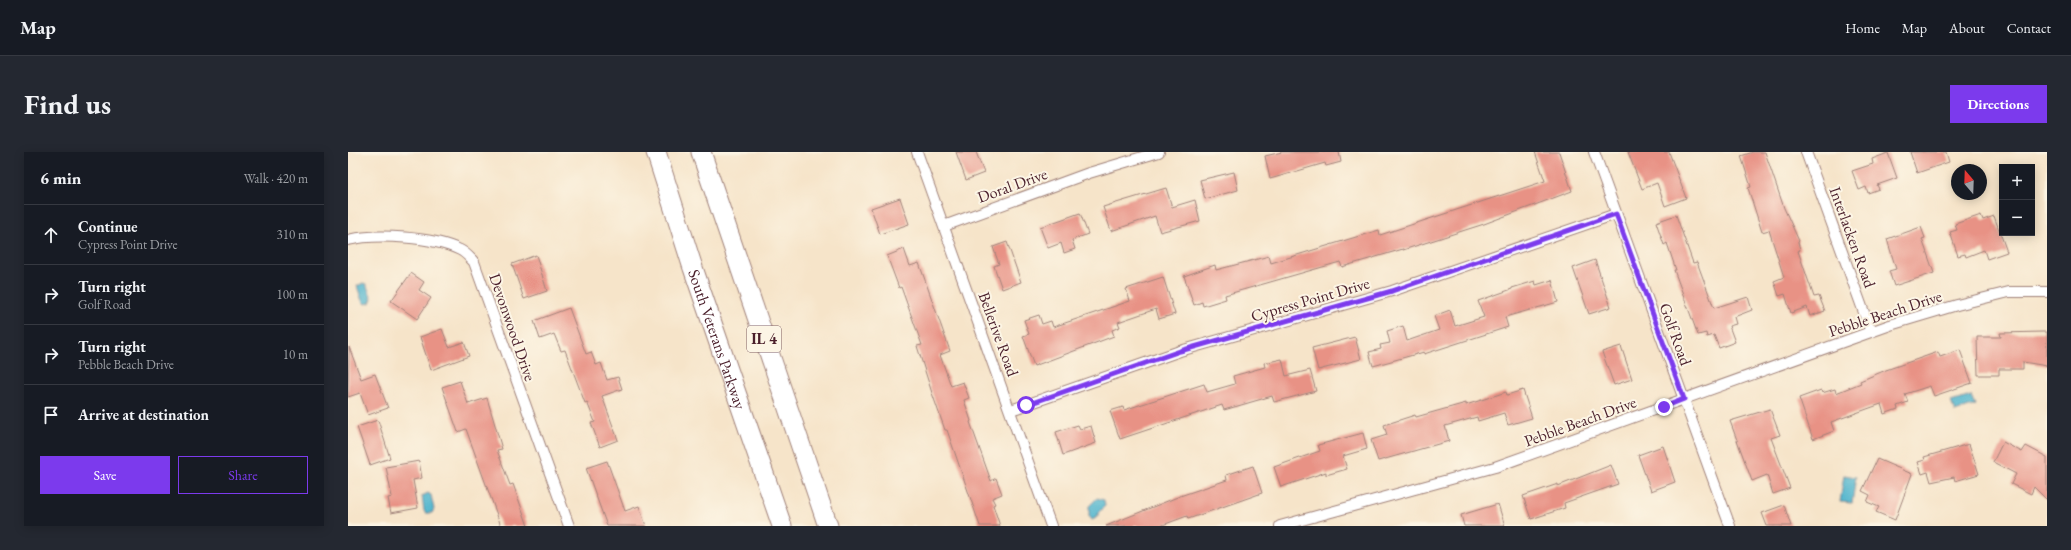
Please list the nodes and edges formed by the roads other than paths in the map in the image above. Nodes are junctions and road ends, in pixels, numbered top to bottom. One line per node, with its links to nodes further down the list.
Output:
1 (656, 152): 15 (highway, South Veterans Parkway / IL 4)
2 (701, 152): 16 (highway, IL 4)
3 (917, 152): 8 (street, Bellerive Road)
4 (1159, 152): 8 (street, Doral Drive)
5 (1594, 152): 7 (street, Golf Road)
6 (1806, 152): 11 (street, Interlacken Road)
7 (1616, 214): 12 (street, Golf Road); 13 (street, Cypress Point Drive)
8 (944, 226): 13 (street, Bellerive Road)
9 (348, 240): 14 (street, Devonwood Drive)
10 (2047, 292): 11 (street, Pebble Beach Drive)
11 (1871, 332): 12 (street, Pebble Beach Drive)
12 (1684, 399): 18 (street, Pebble Beach Drive); 19 (street, Golf Road)
13 (1011, 410): 17 (street, Bellerive Road)
14 (569, 526)
15 (782, 526)
16 (828, 526)
17 (1051, 526)
18 (1280, 526)
19 (1730, 526)

